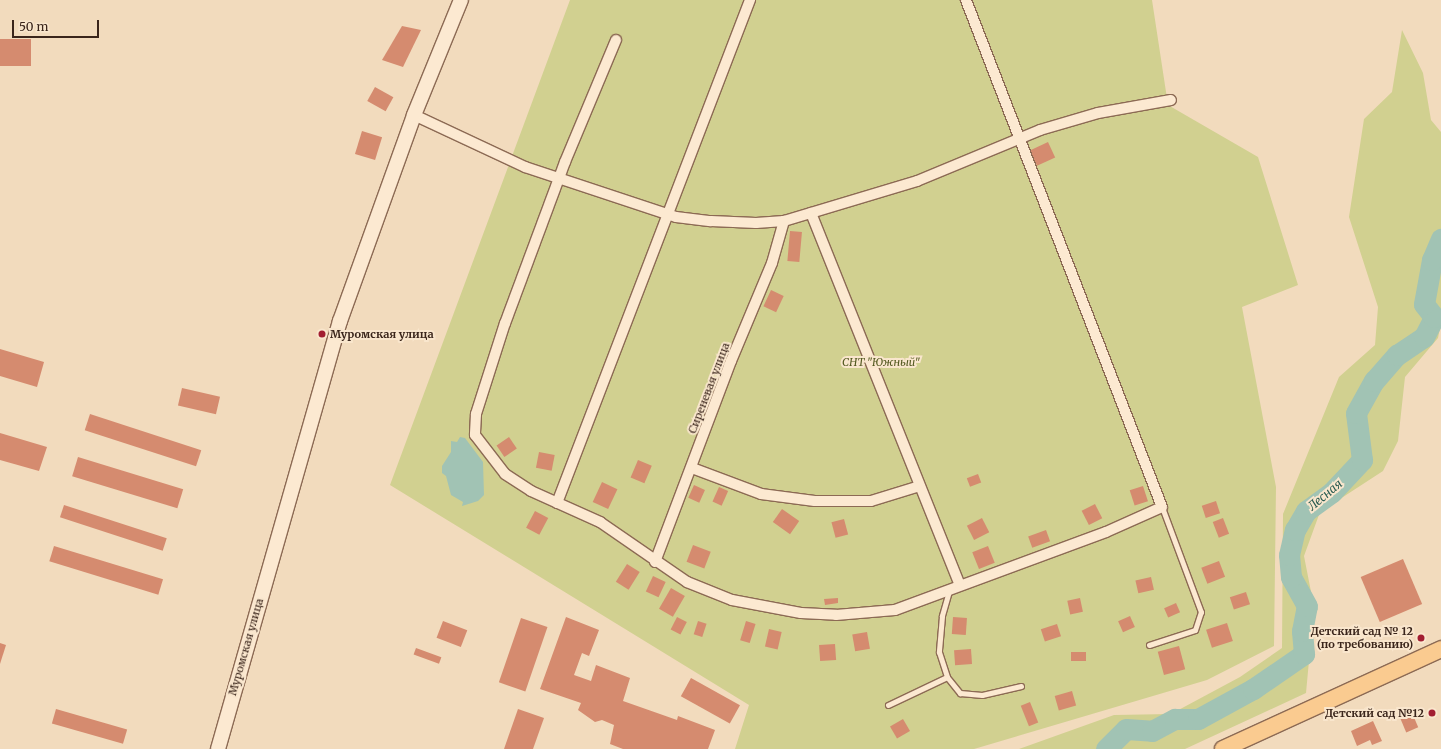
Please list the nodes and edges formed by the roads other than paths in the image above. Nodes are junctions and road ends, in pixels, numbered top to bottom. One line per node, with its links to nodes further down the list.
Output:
1 (461, 0): 6 (main road, Муромская улица)
2 (750, 0): 10 (street)
3 (966, 0): 7 (street)
4 (616, 40): 8 (street)
5 (1170, 100): 7 (street)
6 (414, 115): 8 (street); 24 (main road, Муромская улица)
7 (1020, 139): 9 (street); 15 (street)
8 (559, 179): 10 (street); 14 (street)
9 (811, 213): 11 (street); 13 (street)
10 (669, 214): 11 (street); 14 (street)
11 (784, 221): 12 (street, Сиреневая улица)
12 (692, 468): 13 (street); 16 (street, Сиреневая улица)
13 (920, 486): 17 (street)
14 (557, 503): 16 (street)
15 (1162, 507): 17 (street); 19 (lane)
16 (655, 562): 18 (street)
17 (960, 585): 18 (street)
18 (949, 590): 21 (lane)
19 (1149, 645)
20 (1441, 649): 25 (main road)
21 (947, 676): 22 (lane); 23 (lane)
22 (1021, 686)
23 (888, 705)
24 (218, 749)
25 (1223, 749)

